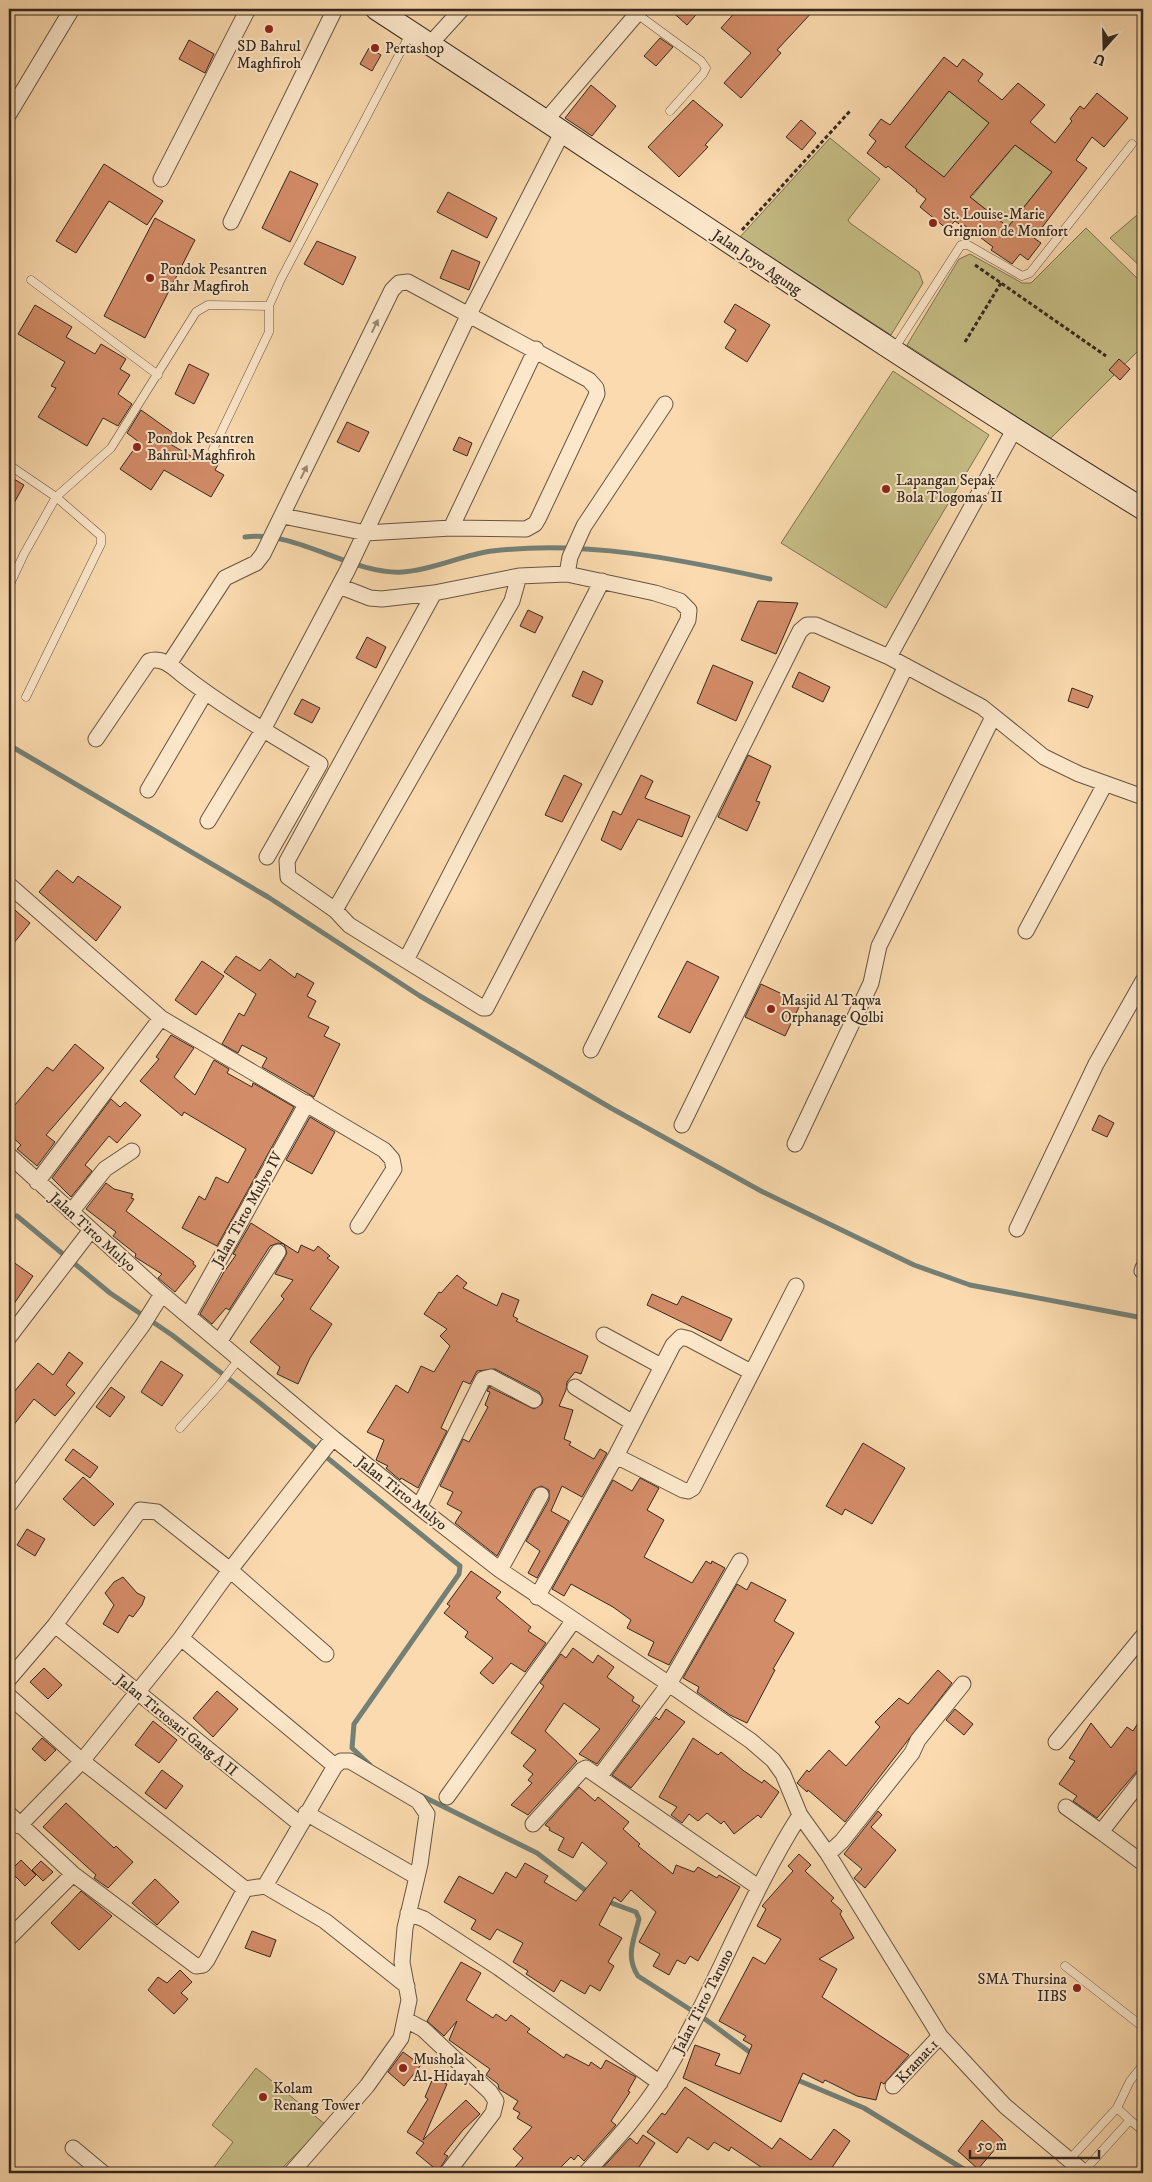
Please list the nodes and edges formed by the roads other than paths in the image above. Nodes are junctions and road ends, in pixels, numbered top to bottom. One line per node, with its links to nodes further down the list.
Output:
1 (72, 9): 10 (street)
2 (248, 9): 13 (street)
3 (335, 9): 14 (street)
4 (376, 9): 7 (main road, Jalan Joyo Agung)
5 (462, 9): 8 (street)
6 (639, 11): 9 (lane); 11 (street)
7 (411, 32): 8 (main road, Jalan Joyo Agung); 16 (lane)
8 (431, 43): 11 (main road, Jalan Joyo Agung)
9 (670, 111)
10 (9, 114)
11 (555, 125): 17 (street); 19 (main road, Jalan Joyo Agung)
12 (1132, 144): 19 (lane)
13 (161, 179)
14 (231, 222)
15 (30, 280): 20 (lane)
16 (269, 306): 20 (lane); 23 (lane)
17 (469, 314): 18 (street); 27 (street, one-way to 17); 29 (street)
18 (536, 349): 28 (street); 28 (street)
19 (892, 352): 22 (main road, Jalan Joyo Agung)
20 (158, 376): 25 (lane)
21 (665, 404): 30 (street)
22 (1014, 430): 26 (main road, Jalan Joyo Agung); 36 (street)
23 (213, 449)
24 (9, 465): 25 (lane)
25 (56, 497): 33 (lane); 40 (lane)
26 (1143, 510)
27 (283, 516): 29 (street); 37 (street)
28 (451, 528): 29 (street)
29 (366, 533): 34 (street)
30 (567, 574): 31 (street); 32 (street)
31 (519, 576): 35 (street); 50 (street)
32 (602, 581): 52 (street); 52 (street)
33 (9, 586)
34 (339, 586): 35 (street); 42 (street)
35 (434, 592): 50 (street)
36 (889, 658): 38 (street); 55 (street)
37 (169, 664): 39 (street); 43 (street)
38 (906, 666): 41 (street); 57 (street)
39 (205, 692): 42 (street); 45 (street)
40 (26, 697)
41 (993, 716): 44 (street); 58 (street)
42 (264, 727): 47 (street); 48 (street)
43 (96, 739)
44 (1105, 784): 46 (street); 51 (street)
45 (148, 790)
46 (1143, 797)
47 (208, 820)
48 (267, 857)
49 (9, 885): 54 (street)
50 (335, 910): 52 (street)
51 (1026, 931)
52 (406, 960)
53 (1143, 981): 64 (street)
54 (160, 1018): 56 (street); 61 (street)
55 (591, 1050)
56 (308, 1103): 63 (street); 69 (street, Jalan Tirto Mulyo IV)
57 (682, 1125)
58 (795, 1144)
59 (132, 1151): 62 (street)
60 (9, 1155): 61 (street, Jalan Tirto Mulyo)
61 (37, 1182): 62 (street, Jalan Tirto Mulyo)
62 (71, 1212): 65 (street, Jalan Tirto Mulyo)
63 (358, 1226)
64 (1017, 1229)
65 (90, 1230): 68 (street, Jalan Tirto Mulyo); 71 (street)
66 (278, 1252): 72 (street)
67 (796, 1286): 75 (street)
68 (162, 1294): 69 (street, Jalan Tirto Mulyo); 83 (street)
69 (188, 1316): 72 (street, Jalan Tirto Mulyo)
70 (604, 1335): 74 (street)
71 (9, 1337)
72 (219, 1342): 73 (street, Jalan Tirto Mulyo)
73 (235, 1364): 79 (lane); 80 (street, Jalan Tirto Mulyo)
74 (661, 1366): 75 (street); 78 (street)
75 (752, 1372): 81 (street)
76 (575, 1387): 78 (street)
77 (534, 1400): 84 (street)
78 (633, 1423): 81 (street)
79 (180, 1428)
80 (326, 1449): 84 (street, Jalan Tirto Mulyo); 86 (street)
81 (616, 1456): 88 (street)
82 (541, 1495): 87 (street)
83 (9, 1505)
84 (419, 1507): 87 (street, Jalan Tirto Mulyo)
85 (740, 1561): 95 (street)
86 (230, 1570): 90 (street); 92 (street); 93 (street)
87 (500, 1570): 88 (street, Jalan Tirto Mulyo)
88 (537, 1597): 89 (street, Jalan Tirto Mulyo)
89 (574, 1620): 95 (street, Jalan Tirto Mulyo); 104 (street)
90 (55, 1625): 94 (street); 97 (street, Jalan Tirtosari Gang A II)
91 (1143, 1636): 99 (street)
92 (181, 1638): 97 (street); 101 (street)
93 (326, 1654)
94 (9, 1678)
95 (669, 1684): 102 (street); 107 (street, Jalan Tirto Mulyo)
96 (963, 1684): 112 (street)
97 (137, 1693): 100 (street); 108 (street, Jalan Tirtosari Gang A II)
98 (9, 1696): 100 (street)
99 (1056, 1742)
100 (82, 1761): 110 (street); 118 (street)
101 (335, 1766): 108 (street); 115 (street)
102 (599, 1777): 109 (street); 117 (street)
103 (1143, 1778): 111 (street)
104 (447, 1797)
105 (1066, 1807): 111 (street)
106 (9, 1814): 110 (street)
107 (800, 1815): 112 (street, Jalan Tirto Mulyo); 117 (street, Jalan Tirto Taruno)
108 (303, 1819): 115 (street, Jalan Tirtosari Gang A II); 116 (street)
109 (533, 1824)
110 (19, 1826): 114 (street)
111 (1100, 1832): 113 (street)
112 (828, 1854): 125 (street, Jalan Tirto Mulyo)
113 (1143, 1863)
114 (73, 1874): 118 (street); 120 (street)
115 (417, 1877): 119 (street)
116 (265, 1886): 118 (street); 122 (street)
117 (758, 1887): 127 (street, Jalan Tirto Taruno)
118 (245, 1889)
119 (416, 1916): 122 (street); 127 (street)
120 (9, 1938)
121 (1065, 1966): 124 (lane)
122 (407, 1986): 123 (street)
123 (413, 2023): 135 (street); 136 (street)
124 (1143, 2027)
125 (940, 2036): 128 (street, Kramat.1); 133 (street, Jalan Tirto Mulyo)
126 (1143, 2065): 129 (lane)
127 (660, 2082): 137 (street, Jalan Tirto Taruno)
128 (893, 2086)
129 (1118, 2108): 130 (lane); 133 (lane)
130 (1130, 2120): 131 (lane); 133 (lane)
131 (1143, 2131)
132 (73, 2148): 134 (street)
133 (1077, 2169)
134 (103, 2173)
135 (291, 2173)
136 (446, 2173)
137 (586, 2173)

